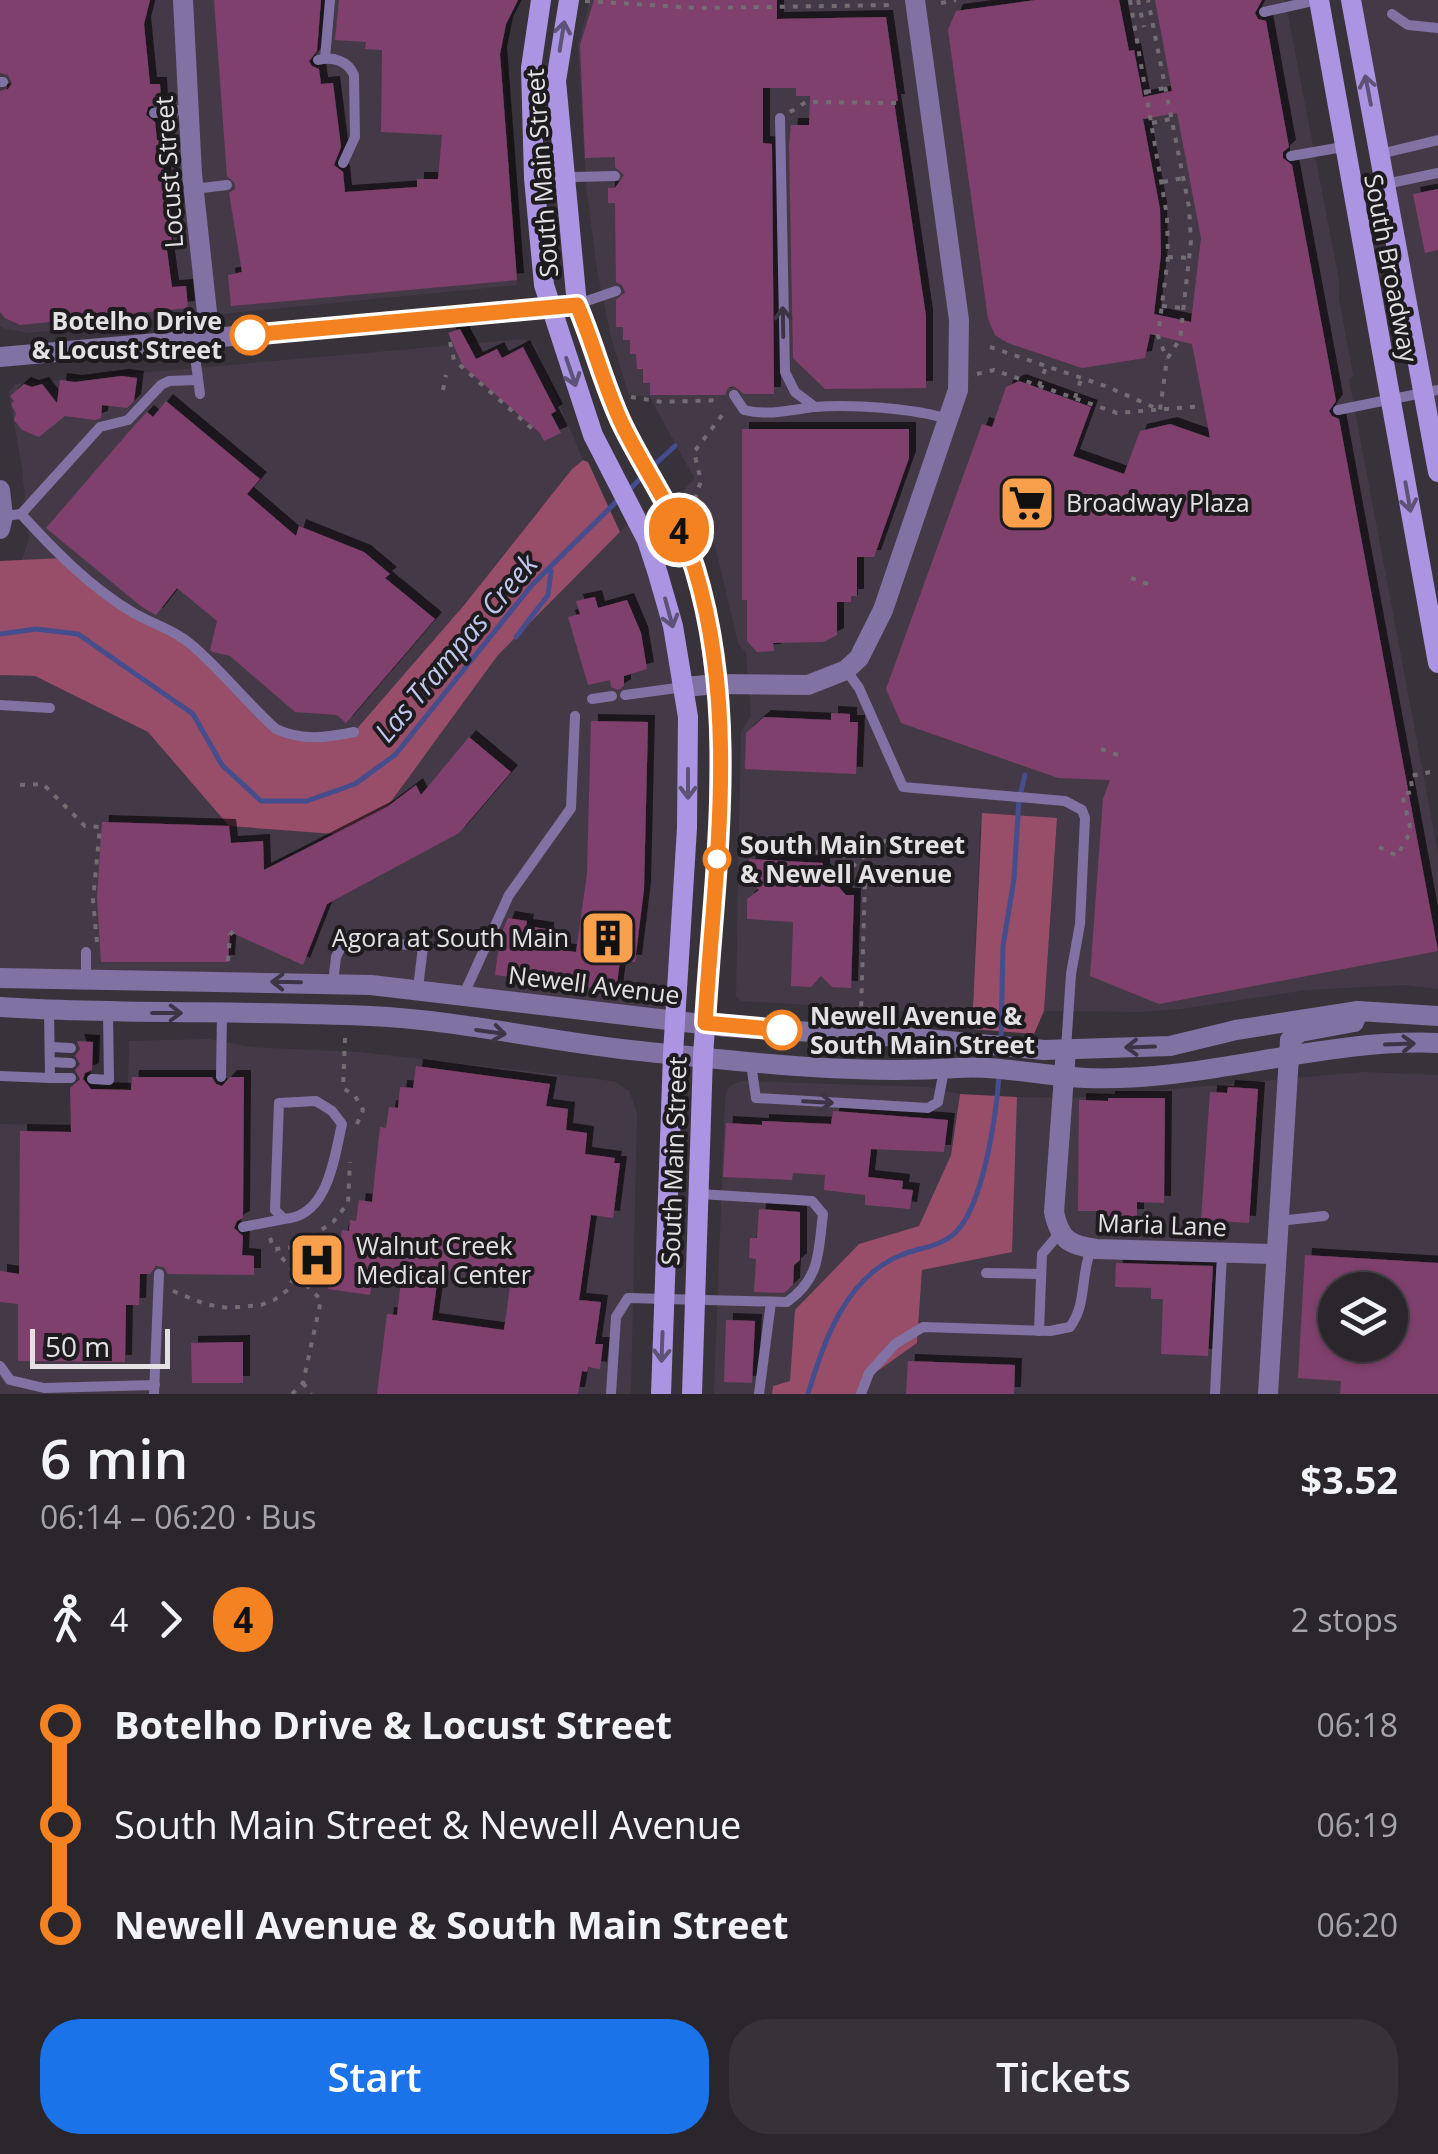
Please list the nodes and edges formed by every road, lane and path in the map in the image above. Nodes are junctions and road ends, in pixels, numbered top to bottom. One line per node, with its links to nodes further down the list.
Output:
1 (183, 0): 24 (street, Locust Street)
2 (330, 0): 33 (lane)
3 (541, 0): 37 (main road, South Main Street)
4 (568, 0): 36 (main road, South Main Street, one-way to 4)
5 (584, 0): 13 (path)
6 (956, 0): 14 (path)
7 (1130, 0): 19 (path)
8 (1138, 0): 18 (path)
9 (1148, 0): 17 (path)
10 (1318, 0): 15 (lane); 30 (main road, South Broadway)
11 (1351, 0): 31 (main road, South Broadway, one-way to 11)
12 (905, 2): 13 (path); 73 (street)
13 (827, 3)
14 (940, 3)
15 (1264, 12)
16 (1392, 14): 20 (lane)
17 (1153, 25): 18 (path); 21 (path)
18 (1144, 27): 19 (path)
19 (1134, 28): 22 (path)
20 (1438, 28)
21 (1166, 88): 22 (path); 27 (path)
22 (1146, 92): 28 (path)
23 (902, 103): 26 (path)
24 (188, 110): 25 (lane); 42 (street, Locust Street)
25 (154, 113)
26 (780, 118): 69 (lane, one-way to 26)
27 (1172, 119): 28 (path); 38 (path)
28 (1152, 123): 39 (path)
29 (1434, 141): 31 (lane)
30 (1343, 147): 32 (lane); 67 (main road, South Broadway)
31 (1380, 154): 41 (main road, South Broadway)
32 (1291, 156)
33 (343, 163)
34 (1438, 173): 41 (lane)
35 (615, 176): 36 (lane)
36 (565, 177): 37 (lane); 46 (main road, South Main Street)
37 (534, 178): 49 (main road, South Main Street)
38 (1183, 178): 39 (path); 44 (path)
39 (1162, 182): 43 (path)
40 (228, 184): 42 (lane)
41 (1386, 184): 62 (main road, South Broadway)
42 (194, 189): 50 (street, Locust Street)
43 (1168, 257): 44 (path); 47 (path)
44 (1189, 258): 48 (path)
45 (616, 291): 46 (lane)
46 (577, 305): 49 (street); 78 (main road, South Main Street)
47 (1162, 306): 48 (path); 54 (path)
48 (1183, 308): 54 (path)
49 (550, 309): 50 (street); 84 (main road, South Main Street, one-way to 84)
50 (201, 341): 53 (street); 59 (lane)
51 (450, 342): 74 (path)
52 (990, 346): 55 (path)
53 (0, 357)
54 (1167, 359): 71 (path)
55 (1046, 366): 58 (path); 60 (path)
56 (446, 375): 61 (path)
57 (972, 375): 60 (path)
58 (1081, 378): 66 (path); 71 (path)
59 (196, 380): 63 (lane); 77 (lane)
60 (1039, 386): 66 (path)
61 (443, 390)
62 (1430, 391): 67 (lane); 75 (main road, South Broadway)
63 (200, 394)
64 (732, 397): 65 (path); 69 (lane)
65 (627, 398)
66 (1075, 398): 71 (path)
67 (1391, 401): 72 (lane); 81 (main road, South Broadway, one-way to 81)
68 (1203, 406): 71 (path)
69 (815, 408): 73 (lane)
70 (726, 410): 78 (path)
71 (1160, 410)
72 (1338, 410)
73 (948, 419): 82 (street)
74 (536, 432)
75 (1438, 472)
76 (0, 490): 77 (street)
77 (8, 520): 91 (lane)
78 (683, 522): 83 (main road, South Main Street)
79 (1131, 578): 80 (path)
80 (1148, 584)
81 (1438, 663)
82 (846, 670): 83 (street); 126 (lane)
83 (716, 684): 84 (street); 120 (main road, South Main Street)
84 (685, 687): 85 (lane); 119 (main road, South Main Street, one-way to 119)
85 (624, 695)
86 (612, 696): 87 (lane)
87 (592, 699)
88 (0, 706): 89 (lane)
89 (50, 708)
90 (576, 716): 111 (lane)
91 (354, 732)
92 (1101, 749): 93 (path)
93 (1118, 755)
94 (1430, 772): 98 (path)
95 (20, 784): 105 (path)
96 (842, 831): 100 (path)
97 (898, 833): 101 (path)
98 (1380, 847)
99 (735, 850): 100 (path)
100 (841, 853): 101 (path)
101 (852, 867): 102 (path)
102 (864, 882): 103 (path); 116 (path)
103 (896, 884)
104 (236, 928): 106 (path)
105 (91, 951): 108 (lane)
106 (230, 970)
107 (0, 978): 108 (street, Newell Avenue)
108 (86, 981): 109 (street, Newell Avenue, one-way to 108)
109 (333, 982): 110 (street, Newell Avenue); 110 (lane)
110 (418, 988): 111 (street, Newell Avenue)
111 (464, 994): 119 (street, Newell Avenue)
112 (0, 1007): 113 (street)
113 (49, 1010): 115 (street); 122 (lane)
114 (1358, 1011): 118 (street, Newell Avenue); 126 (street, Newell Avenue, one-way to 126); 129 (street, Newell Avenue)
115 (108, 1012): 117 (street, one-way to 117); 125 (lane)
116 (861, 1012)
117 (222, 1013): 127 (street, one-way to 127); 138 (lane)
118 (1438, 1016)
119 (675, 1021): 120 (street, Newell Avenue); 127 (main road, South Main Street)
120 (705, 1023): 126 (street, Newell Avenue); 128 (main road, South Main Street)
121 (1438, 1044): 129 (street, one-way to 121)
122 (50, 1047): 123 (lane); 130 (lane)
123 (72, 1048)
124 (92, 1049): 125 (lane)
125 (108, 1049): 134 (lane)
126 (1066, 1049): 137 (street)
127 (673, 1054): 128 (street); 157 (main road, South Main Street)
128 (703, 1056): 131 (street); 142 (main road, South Main Street)
129 (1290, 1058): 137 (street); 145 (street)
130 (50, 1062): 132 (lane); 139 (lane)
131 (751, 1062): 135 (street); 135 (lane, one-way to 135)
132 (71, 1063)
133 (92, 1064): 134 (lane)
134 (108, 1064): 141 (lane)
135 (951, 1069): 137 (street)
136 (0, 1076): 139 (lane)
137 (1063, 1076): 147 (street)
138 (221, 1077)
139 (50, 1078): 140 (lane)
140 (71, 1078)
141 (92, 1079)
142 (700, 1194): 158 (main road, South Main Street); 159 (lane)
143 (1324, 1216): 145 (lane)
144 (284, 1219): 144 (lane); 146 (lane)
145 (1278, 1220): 151 (street)
146 (243, 1227)
147 (1059, 1234): 148 (street, Maria Lane); 155 (lane)
148 (1091, 1248): 150 (street, Maria Lane); 160 (lane)
149 (274, 1250): 152 (path)
150 (1222, 1252): 151 (street, Maria Lane); 171 (lane)
151 (1275, 1254): 172 (street)
152 (295, 1273): 156 (path); 162 (path)
153 (986, 1273): 155 (lane)
154 (159, 1274): 156 (lane)
155 (1039, 1274): 160 (lane)
156 (158, 1288): 163 (lane)
157 (664, 1299): 158 (lane); 166 (lane); 167 (main road, South Main Street, one-way to 167)
158 (694, 1300): 159 (lane); 168 (main road, South Main Street)
159 (771, 1302): 169 (lane)
160 (1039, 1331): 170 (lane)
161 (0, 1366): 163 (lane)
162 (302, 1383): 164 (path); 165 (path)
163 (154, 1390)
164 (292, 1394)
165 (311, 1394)
166 (611, 1394)
167 (660, 1394)
168 (692, 1394)
169 (760, 1394)
170 (861, 1394)
171 (1215, 1394)
172 (1268, 1394)

